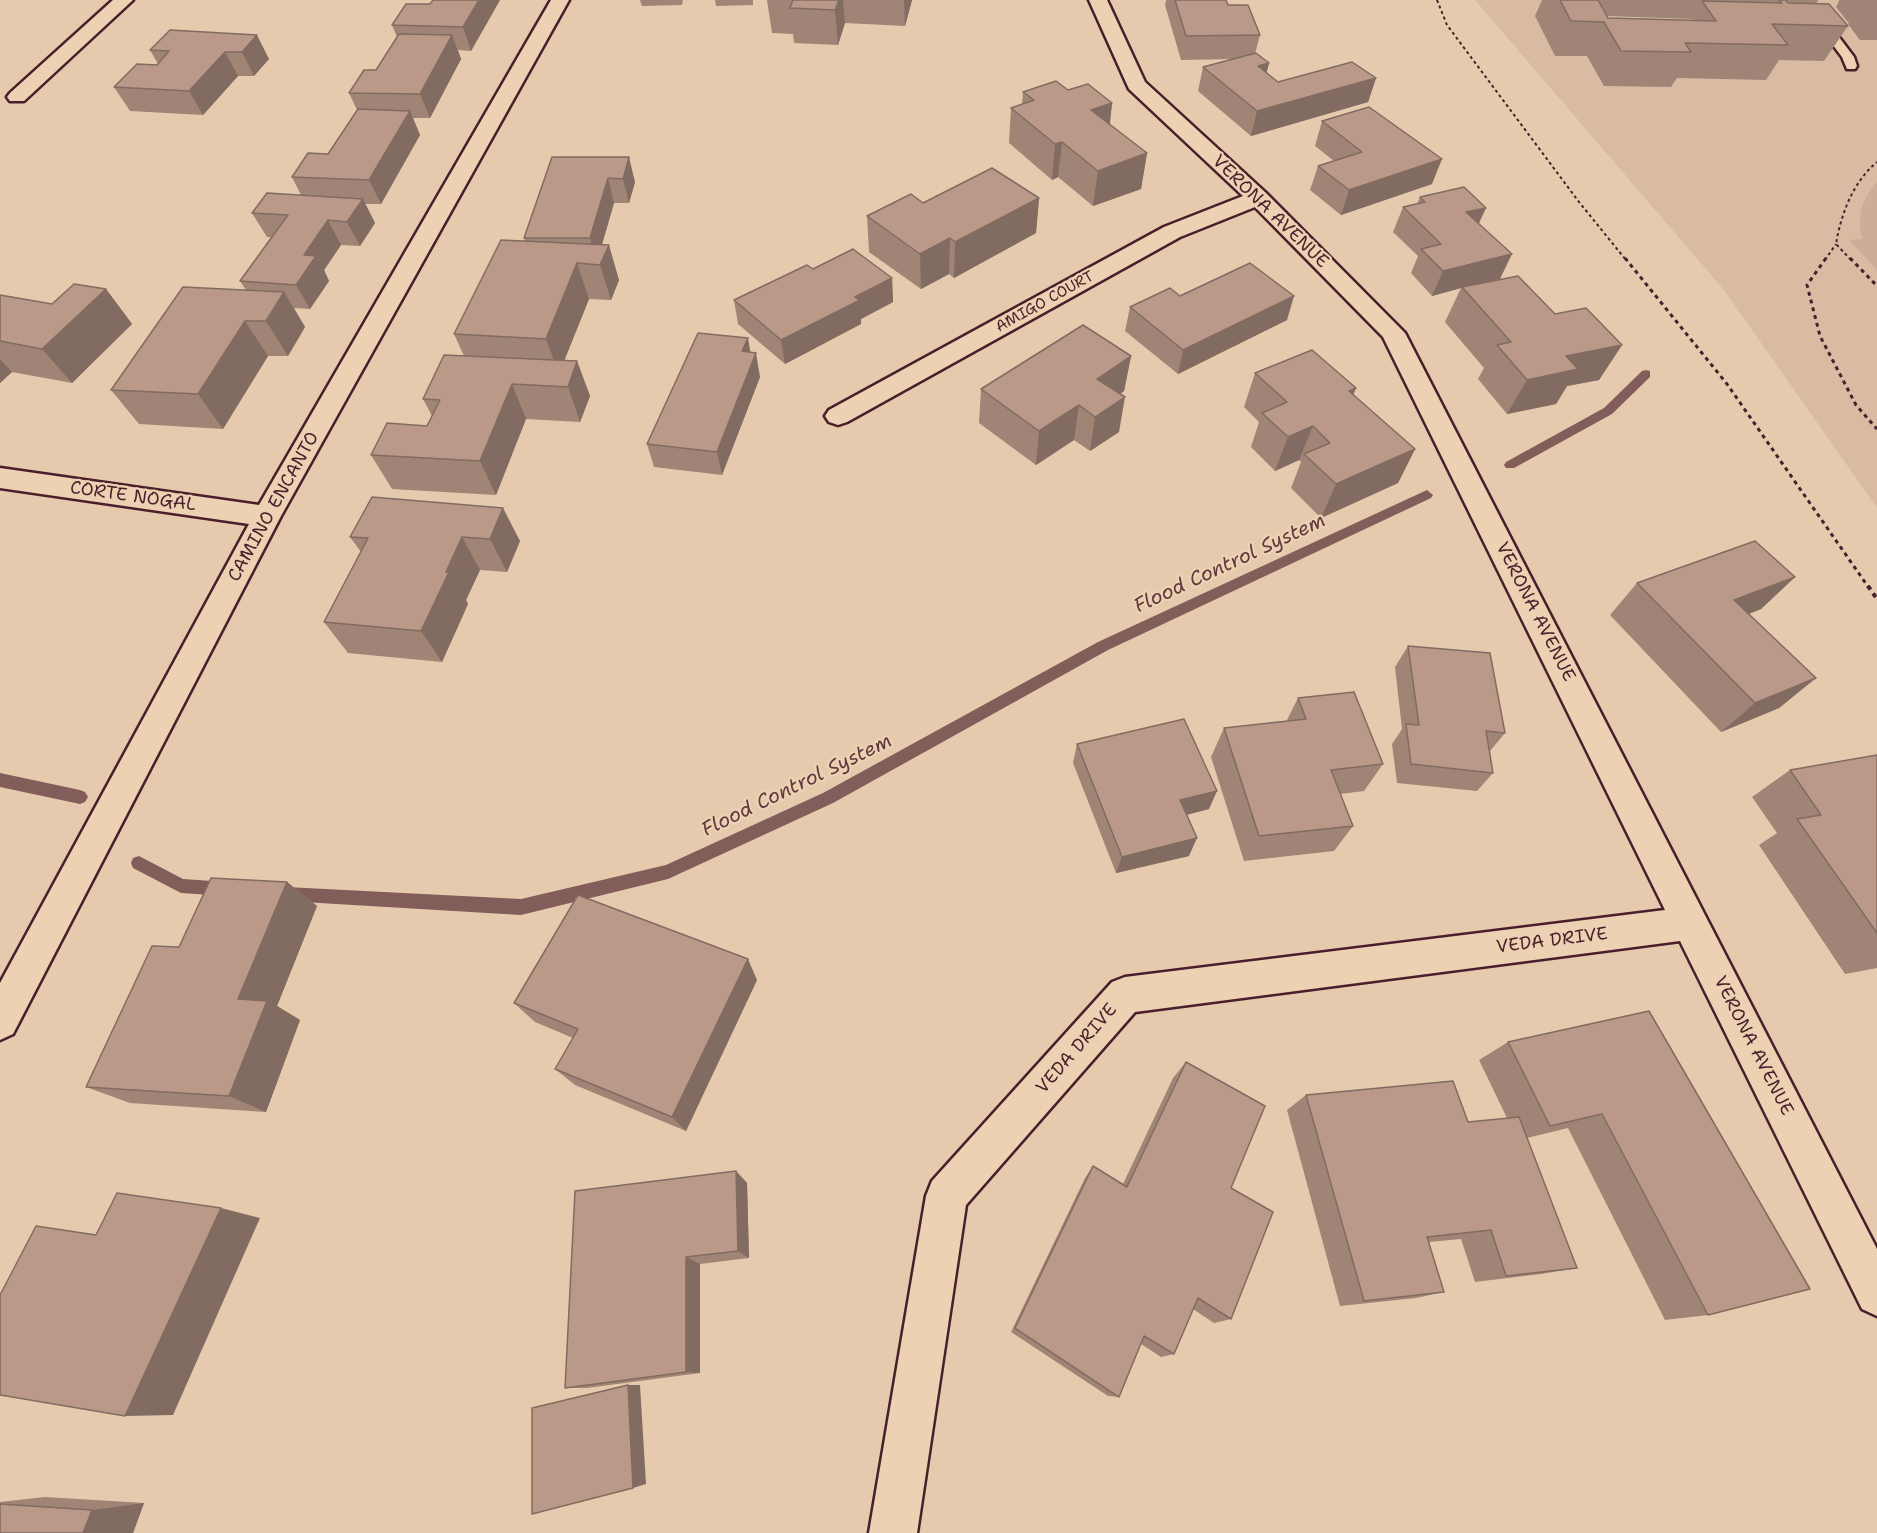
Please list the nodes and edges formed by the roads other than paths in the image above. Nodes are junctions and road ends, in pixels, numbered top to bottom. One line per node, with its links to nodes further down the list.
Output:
1 (124, 0): 6 (street)
2 (561, 0): 10 (street, CAMINO ENCANTO)
3 (1098, 0): 7 (street, VERONA AVENUE)
4 (1805, 0): 5 (lane)
5 (1851, 66)
6 (17, 97)
7 (1258, 198): 8 (street, AMIGO COURT); 11 (street, VERONA AVENUE)
8 (838, 416)
9 (0, 478): 10 (street, CORTE NOGAL)
10 (267, 516): 12 (street, CAMINO ENCANTO)
11 (1692, 923): 13 (street, VERONA AVENUE); 14 (street, VEDA DRIVE)
12 (0, 1021)
13 (1877, 1294)
14 (893, 1533)

